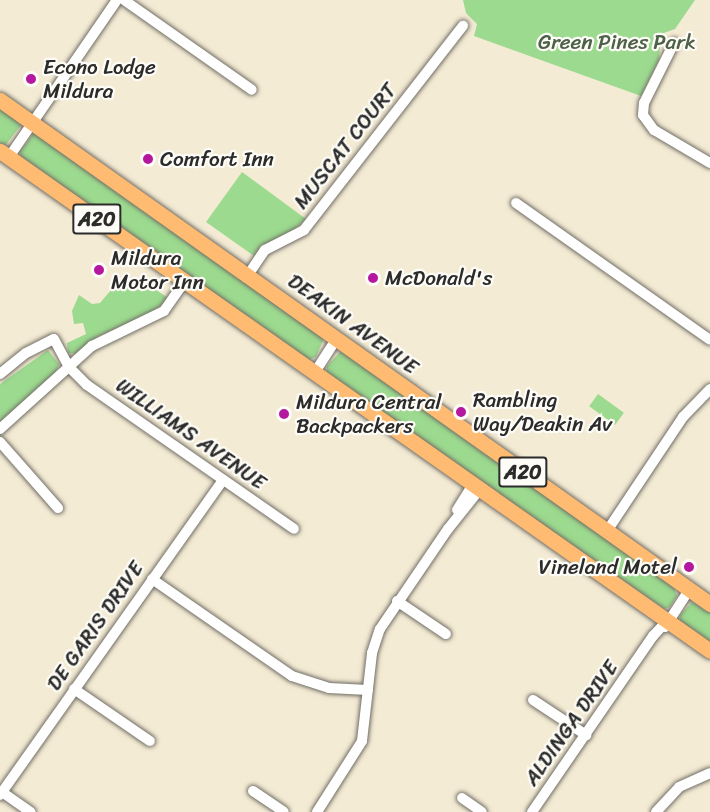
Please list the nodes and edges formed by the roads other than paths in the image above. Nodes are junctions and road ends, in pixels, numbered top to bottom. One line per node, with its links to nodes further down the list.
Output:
1 (117, 0): 7 (street)
2 (124, 0): 5 (street)
3 (463, 26): 11 (street, MUSCAT COURT)
4 (674, 43): 9 (street)
5 (252, 90)
6 (0, 100): 7 (highway, DEAKIN AVENUE / A20)
7 (31, 122): 8 (street); 11 (highway, DEAKIN AVENUE / A20)
8 (4, 154): 12 (highway, A20)
9 (710, 163)
10 (516, 203): 14 (street)
11 (248, 275): 13 (highway, DEAKIN AVENUE / A20)
12 (185, 281): 15 (street); 16 (highway, A20)
13 (337, 338): 16 (street); 24 (highway, DEAKIN AVENUE / A20)
14 (710, 340)
15 (69, 367): 17 (street, WILLIAMS AVENUE); 19 (street); 21 (street, WILLIAMS AVENUE)
16 (315, 372): 22 (highway, A20)
17 (0, 374)
18 (710, 388): 24 (street)
19 (0, 429)
20 (0, 442): 23 (street)
21 (223, 480): 25 (street, WILLIAMS AVENUE); 26 (street, DE GARIS DRIVE)
22 (477, 487): 28 (street); 30 (highway, A20)
23 (58, 508)
24 (604, 529): 27 (highway, DEAKIN AVENUE / A20)
25 (294, 530)
26 (152, 579): 33 (street, DE GARIS DRIVE); 34 (street)
27 (689, 590): 29 (highway, DEAKIN AVENUE / A20); 30 (street, ALDINGA DRIVE)
28 (397, 601): 31 (street); 34 (street)
29 (710, 604)
30 (667, 621): 32 (highway, A20); 36 (street, ALDINGA DRIVE)
31 (446, 634)
32 (710, 651)
33 (74, 689): 37 (street); 40 (street, DE GARIS DRIVE)
34 (368, 690): 44 (street)
35 (533, 700): 36 (street)
36 (586, 735): 46 (street, ALDINGA DRIVE)
37 (150, 741)
38 (710, 773): 47 (street)
39 (253, 791): 43 (street)
40 (1, 793): 42 (street)
41 (462, 798): 45 (street)
42 (32, 812)
43 (284, 812)
44 (317, 812)
45 (482, 812)
46 (532, 812)
47 (656, 812)

